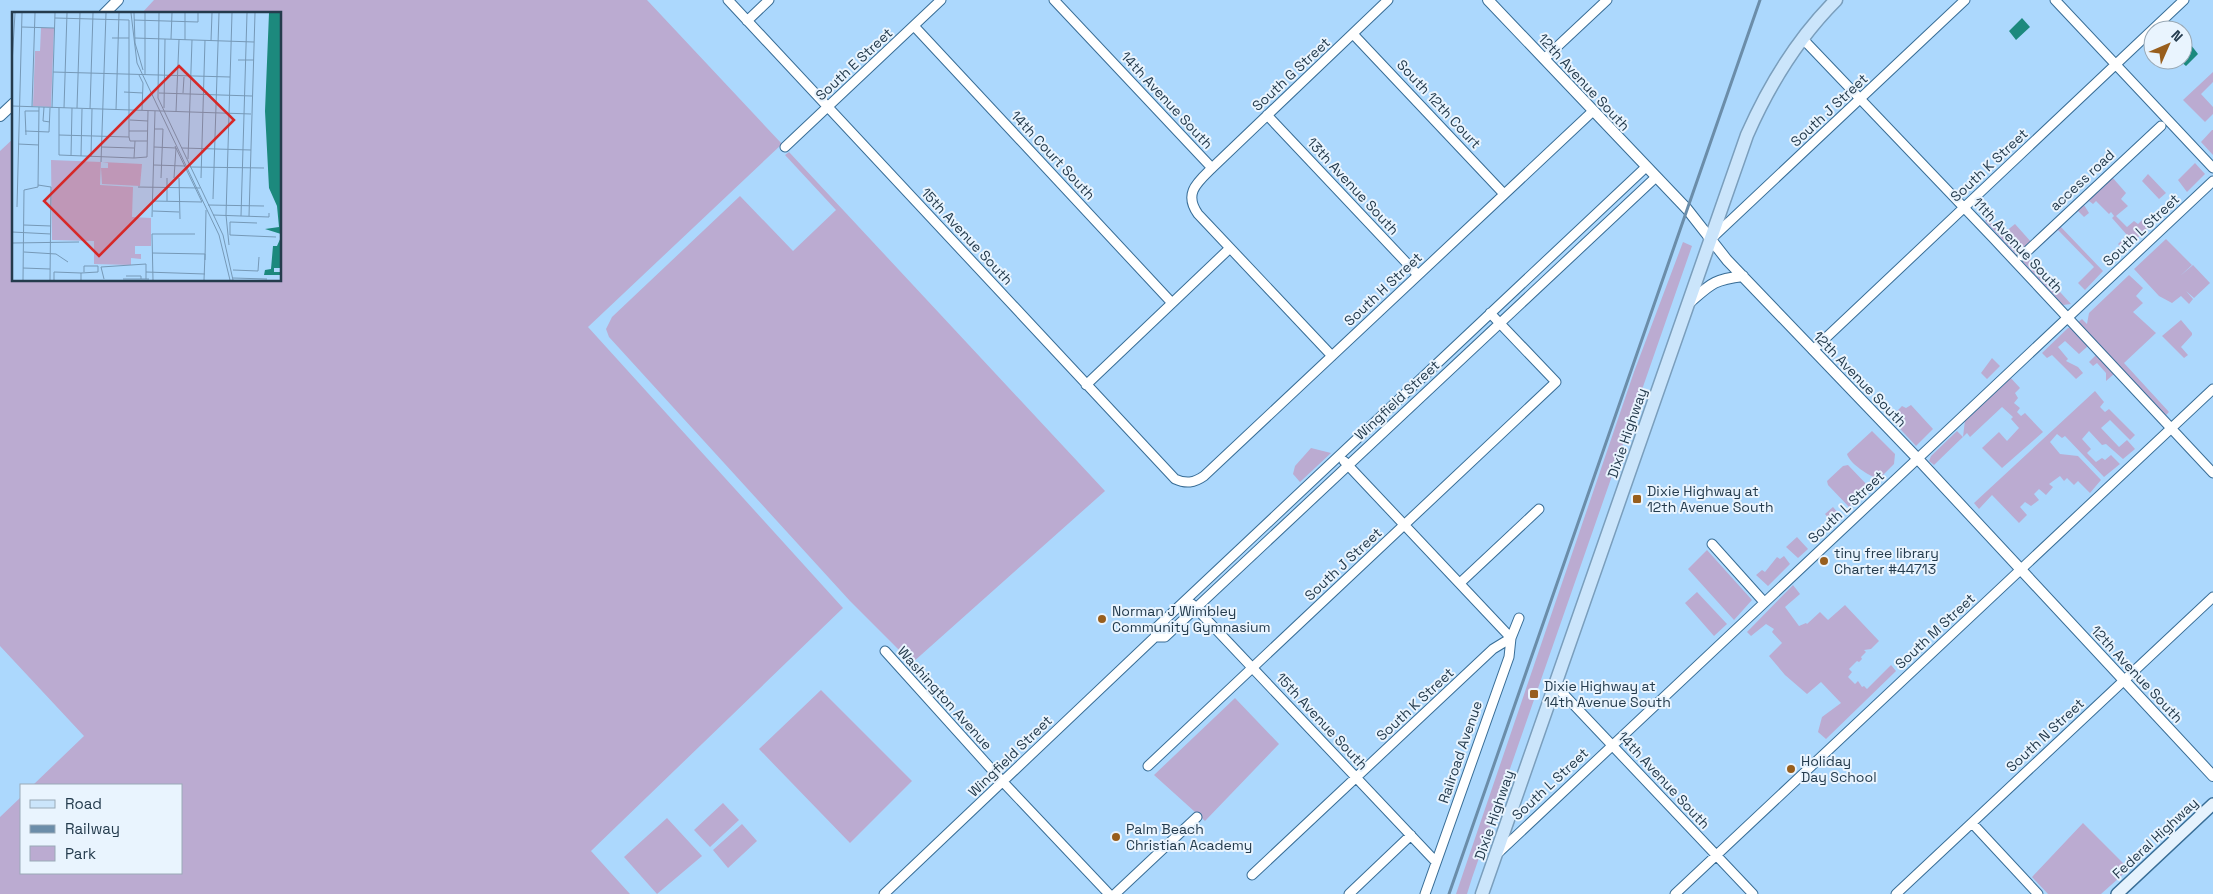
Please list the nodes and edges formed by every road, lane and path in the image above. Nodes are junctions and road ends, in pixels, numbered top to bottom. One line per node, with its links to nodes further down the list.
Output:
1 (118, 0): 13 (street)
2 (728, 0): 14 (street, 15th Avenue South)
3 (769, 0): 14 (street)
4 (941, 0): 15 (street, South E Street)
5 (1054, 0): 29 (street, 14th Avenue South)
6 (1388, 0): 16 (street, South G Street)
7 (1488, 0): 18 (street, 12th Avenue South)
8 (1607, 0): 18 (street)
9 (1836, 0): 17 (main road, Dixie Highway)
10 (1965, 0): 20 (street, South J Street)
11 (2055, 0): 19 (street)
12 (2184, 0): 19 (street, South K Street)
13 (106, 12)
14 (747, 21): 22 (street, 15th Avenue South)
15 (914, 26): 22 (street, South E Street); 40 (street, 14th Court South)
16 (1354, 34): 24 (street, South G Street); 33 (street, South 12th Court)
17 (1802, 38): 20 (street, 11th Avenue South); 35 (main road, Dixie Highway)
18 (1544, 59): 23 (street, 12th Avenue South)
19 (2116, 65): 30 (street); 34 (street, South K Street)
20 (1861, 98): 34 (street, 11th Avenue South); 35 (street, South J Street)
21 (12, 105): 25 (street)
22 (828, 107): 27 (street, South E Street); 49 (street, 15th Avenue South)
23 (1592, 111): 28 (street, 12th Avenue South); 33 (street, South H Street)
24 (1268, 115): 29 (street, South G Street); 38 (street, 13th Avenue South)
25 (0, 116)
26 (2161, 126): 37 (street, access road)
27 (785, 147)
28 (1646, 166): 31 (street, 12th Avenue South); 42 (street, Wingfield Street)
29 (1212, 168): 36 (street, 14th Avenue South)
30 (2213, 168)
31 (1656, 177): 35 (street, 12th Avenue South); 44 (street, Wingfield Street)
32 (2213, 181): 43 (street, South L Street)
33 (1504, 194): 38 (street, South H Street)
34 (1964, 207): 43 (street, 11th Avenue South); 46 (street, South K Street)
35 (1711, 239): 39 (street, 12th Avenue South); 41 (main road, Dixie Highway)
36 (1230, 248): 40 (street); 47 (street, 14th Avenue South)
37 (2022, 256)
38 (1418, 275): 47 (street, South H Street)
39 (1743, 276): 41 (street); 46 (street, 12th Avenue South)
40 (1172, 303): 49 (street)
41 (1688, 304): 72 (main road, Dixie Highway)
42 (1490, 313): 44 (street); 45 (street, Wingfield Street)
43 (2068, 318): 51 (street, 11th Avenue South); 53 (street, South L Street)
44 (1500, 323): 48 (street, Wingfield Street); 58 (street, South J Street)
45 (1452, 349): 48 (street); 52 (street, Wingfield Street)
46 (1813, 350): 53 (street, 12th Avenue South)
47 (1332, 356): 56 (street, South H Street)
48 (1461, 360): 54 (street, Wingfield Street)
49 (1086, 385): 56 (street, 15th Avenue South)
50 (2213, 389): 51 (street, South M Street)
51 (2171, 428): 55 (street, 11th Avenue South); 60 (street, South M Street)
52 (1339, 456): 54 (street); 63 (street, Wingfield Street)
53 (1918, 459): 60 (street, 12th Avenue South); 64 (street, South L Street)
54 (1348, 466): 58 (street); 65 (street, Wingfield Street)
55 (2213, 473)
56 (1190, 483)
57 (1539, 509): 61 (street)
58 (1404, 525): 61 (street); 70 (street, South J Street)
59 (1712, 544): 64 (street)
60 (2021, 569): 71 (street, 12th Avenue South); 83 (street, South M Street)
61 (1460, 583): 68 (street)
62 (2213, 597): 71 (street, South N Street)
63 (1187, 598): 65 (street, 15th Avenue South); 67 (street, Wingfield Street)
64 (1764, 602): 73 (street, South L Street)
65 (1196, 608): 67 (street, Wingfield Street); 70 (street, 15th Avenue South)
66 (1520, 618): 68 (street, Railroad Avenue)
67 (1155, 637): 77 (street, Wingfield Street)
68 (1511, 638): 76 (street, South K Street); 84 (street, Railroad Avenue)
69 (885, 651): 77 (street, Washington Avenue)
70 (1253, 668): 74 (street, South J Street); 76 (street, 15th Avenue South)
71 (2124, 680): 75 (street, 12th Avenue South); 80 (street, South N Street)
72 (1555, 685): 73 (street, 14th Avenue South); 82 (main road, Dixie Highway)
73 (1612, 745): 82 (street, South L Street); 83 (street, 14th Avenue South)
74 (1148, 766)
75 (2213, 776)
76 (1357, 778): 81 (street, 15th Avenue South); 85 (street, South K Street)
77 (1003, 782): 86 (street, Wingfield Street); 87 (street, Washington Avenue)
78 (2213, 804): 96 (main road, Federal Highway)
79 (1197, 817): 88 (street)
80 (1972, 823): 94 (street, South N Street); 95 (street)
81 (1411, 835): 84 (street, 15th Avenue South); 89 (street)
82 (1497, 854): 91 (main road, Dixie Highway)
83 (1716, 855): 92 (street, South M Street); 93 (street, 14th Avenue South)
84 (1436, 862): 90 (street, Railroad Avenue)
85 (1252, 875)
86 (889, 892)
87 (1109, 894)
88 (1115, 894)
89 (1349, 894)
90 (1425, 894)
91 (1482, 894)
92 (1675, 894)
93 (1753, 894)
94 (1896, 894)
95 (2038, 894)
96 (2117, 894)

